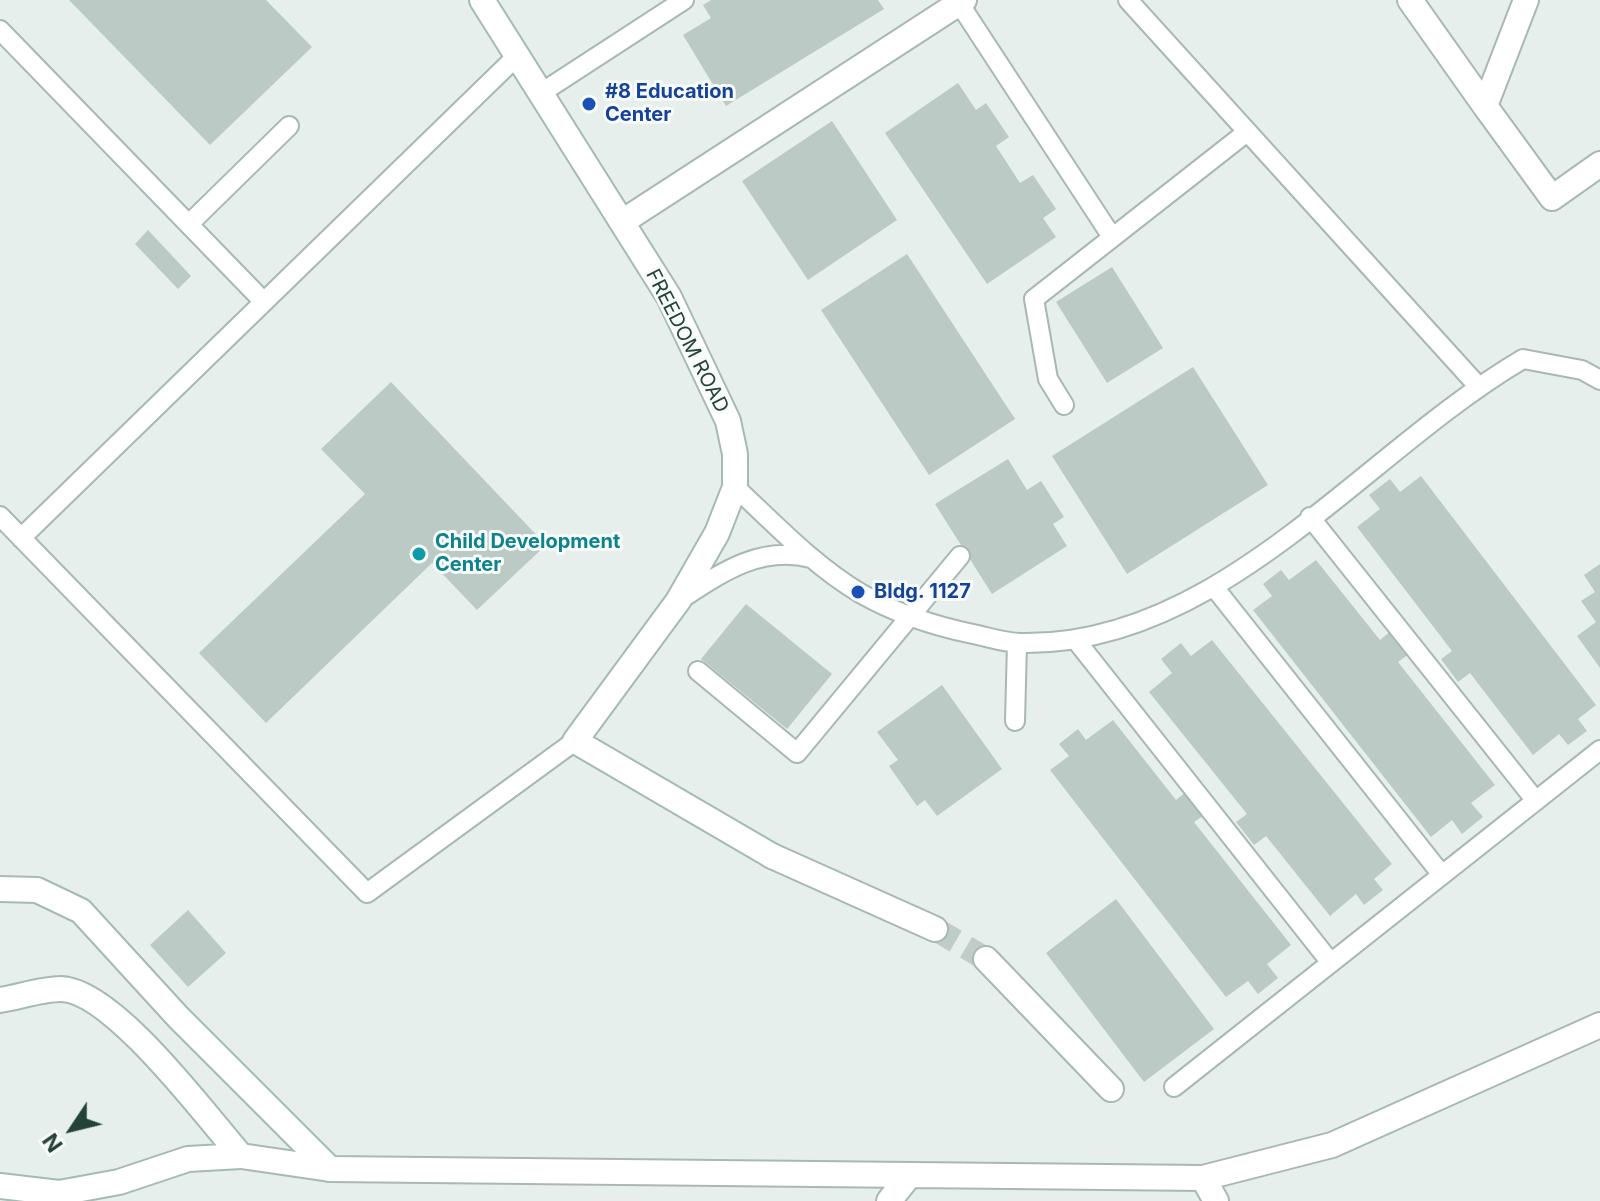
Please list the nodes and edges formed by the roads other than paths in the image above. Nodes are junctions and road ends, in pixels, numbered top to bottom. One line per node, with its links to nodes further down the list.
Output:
1 (482, 0): 8 (street, FREEDOM ROAD)
2 (684, 0): 9 (lane)
3 (1128, 0): 12 (lane)
4 (1410, 0): 10 (street)
5 (1526, 0): 10 (street)
6 (962, 2): 14 (street); 16 (lane)
7 (0, 30): 15 (lane)
8 (517, 56): 9 (street, FREEDOM ROAD); 17 (lane)
9 (541, 93): 14 (street, FREEDOM ROAD)
10 (1485, 106): 13 (street)
11 (289, 126): 15 (lane)
12 (1247, 132): 16 (lane); 19 (lane)
13 (1600, 164)
14 (622, 222): 21 (street, FREEDOM ROAD)
15 (189, 224): 17 (lane)
16 (1112, 237): 20 (lane)
17 (264, 302): 24 (lane)
18 (1600, 380): 19 (lane)
19 (1478, 386): 23 (lane)
20 (1064, 405)
21 (735, 487): 26 (lane); 28 (street, FREEDOM ROAD)
22 (0, 516): 24 (lane)
23 (1310, 517): 27 (lane); 36 (lane)
24 (21, 538): 34 (lane)
25 (960, 556): 29 (lane)
26 (814, 558): 28 (lane); 29 (lane)
27 (1214, 587): 30 (lane); 37 (lane)
28 (678, 601): 34 (street, FREEDOM ROAD)
29 (909, 617): 31 (lane); 32 (lane)
30 (1075, 639): 31 (lane); 41 (lane)
31 (1017, 643): 33 (lane)
32 (698, 671)
33 (1015, 721)
34 (575, 741): 39 (street)
35 (1600, 750): 36 (lane)
36 (1536, 801): 37 (lane)
37 (1442, 875): 41 (lane)
38 (0, 889): 47 (street)
39 (935, 929)
40 (986, 959): 45 (street)
41 (1331, 963): 44 (lane)
42 (0, 1000): 46 (street)
43 (1600, 1025): 49 (street)
44 (1174, 1087)
45 (1111, 1089)
46 (241, 1156): 47 (street); 50 (street)
47 (330, 1169): 48 (street)
48 (909, 1176): 49 (street); 51 (street)
49 (1203, 1178): 52 (street)
50 (0, 1186)
51 (889, 1201)
52 (1216, 1201)

